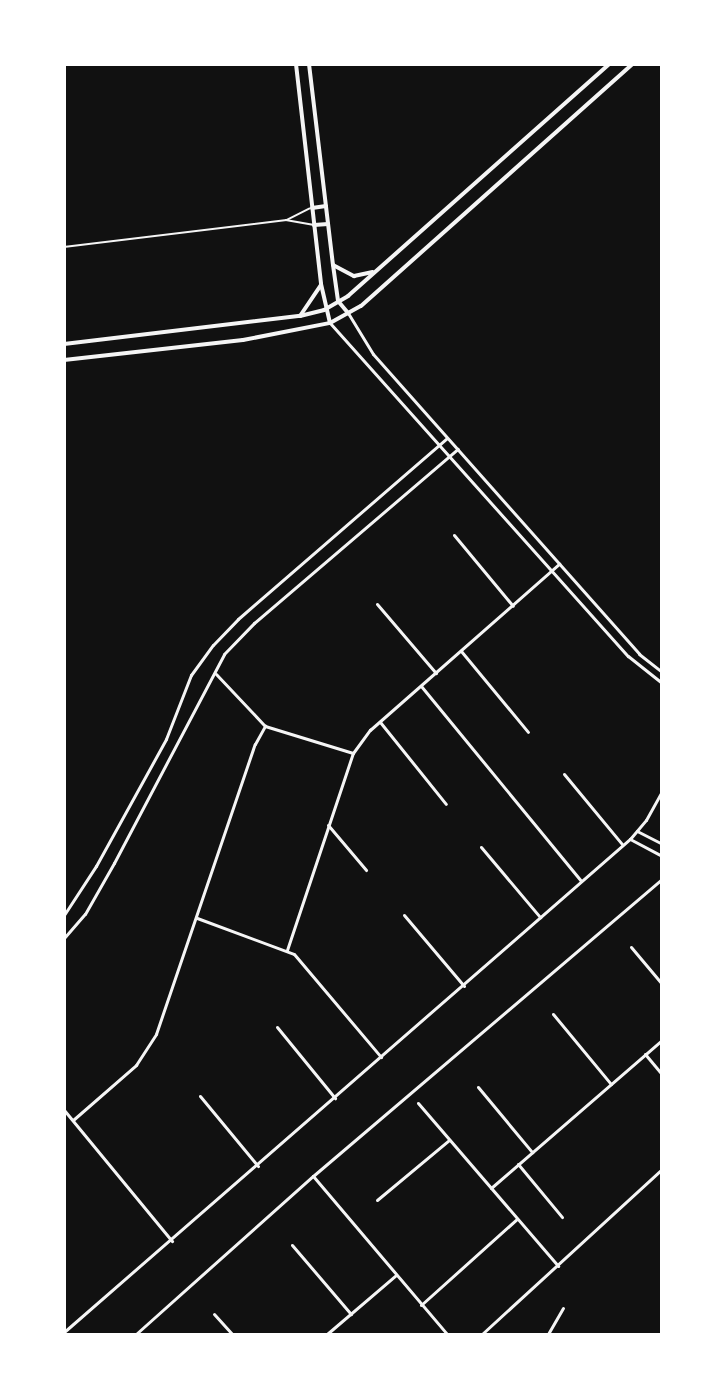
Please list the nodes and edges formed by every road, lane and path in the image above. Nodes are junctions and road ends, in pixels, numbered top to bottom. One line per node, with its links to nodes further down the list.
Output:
1 (296, 64): 6 (street)
2 (309, 64): 5 (street)
3 (609, 64): 12 (street)
4 (633, 64): 16 (street)
5 (326, 206): 6 (street); 8 (street)
6 (312, 208): 7 (lane); 9 (street)
7 (286, 220): 9 (lane); 10 (lane)
8 (328, 224): 9 (street); 11 (street)
9 (314, 225): 13 (street)
10 (64, 247)
11 (333, 265): 12 (street); 14 (street)
12 (376, 270): 14 (street)
13 (321, 284): 15 (street); 17 (street)
14 (338, 301): 15 (street); 16 (street)
15 (324, 310): 17 (street); 18 (street)
16 (348, 313): 18 (street); 20 (street)
17 (300, 316): 19 (street)
18 (330, 323): 21 (street); 22 (street)
19 (64, 344)
20 (373, 354): 22 (street); 23 (street)
21 (64, 360)
22 (365, 361): 24 (street)
23 (447, 438): 24 (street); 25 (street)
24 (440, 444): 26 (street); 55 (street)
25 (458, 449): 26 (street); 28 (street)
26 (449, 456): 29 (street); 35 (street)
27 (454, 535): 31 (street)
28 (559, 564): 29 (street); 33 (street)
29 (551, 572): 31 (street); 36 (street)
30 (376, 604): 34 (street)
31 (513, 606): 32 (street)
32 (461, 651): 34 (street); 40 (street)
33 (662, 672)
34 (436, 673): 37 (street)
35 (216, 674): 39 (street); 59 (street)
36 (662, 683)
37 (421, 686): 38 (street); 54 (street)
38 (380, 722): 41 (street); 44 (street)
39 (265, 726): 41 (street); 58 (street)
40 (528, 732)
41 (353, 753): 45 (street)
42 (564, 774): 49 (street)
43 (662, 791): 46 (street)
44 (446, 804)
45 (328, 825): 52 (street); 61 (street)
46 (637, 831): 47 (street); 48 (street)
47 (630, 839): 49 (street); 51 (street)
48 (662, 844)
49 (622, 845): 54 (street)
50 (481, 847): 57 (street)
51 (662, 856)
52 (366, 870)
53 (662, 879): 82 (street)
54 (581, 881): 57 (street)
55 (64, 915)
56 (404, 915): 63 (street)
57 (540, 917): 63 (street)
58 (197, 918): 61 (street); 76 (street)
59 (64, 938)
60 (631, 947): 62 (street)
61 (287, 950): 68 (street)
62 (662, 984)
63 (464, 986): 68 (street)
64 (553, 1014): 70 (street)
65 (277, 1027): 73 (street)
66 (662, 1040): 67 (street)
67 (645, 1054): 69 (street); 70 (street)
68 (381, 1057): 73 (street)
69 (662, 1074)
70 (610, 1084): 78 (street)
71 (478, 1086): 78 (street)
72 (200, 1096): 80 (street)
73 (335, 1098): 80 (street)
74 (418, 1103): 77 (street)
75 (64, 1110): 76 (street)
76 (73, 1120): 87 (street)
77 (450, 1140): 83 (street); 84 (street)
78 (532, 1152): 79 (street)
79 (518, 1164): 83 (street); 85 (street)
80 (258, 1166): 87 (street)
81 (662, 1169): 89 (street)
82 (313, 1176): 90 (street); 96 (street)
83 (490, 1188): 86 (street)
84 (377, 1200)
85 (562, 1217)
86 (517, 1219): 89 (street); 91 (street)
87 (172, 1241): 95 (street)
88 (292, 1245): 94 (street)
89 (558, 1266): 100 (street)
90 (396, 1275): 91 (street); 94 (street)
91 (420, 1305): 99 (street)
92 (563, 1308): 101 (street)
93 (214, 1314): 97 (street)
94 (351, 1314): 98 (street)
95 (64, 1332)
96 (136, 1335)
97 (232, 1335)
98 (327, 1335)
99 (447, 1335)
100 (482, 1335)
101 (548, 1335)

